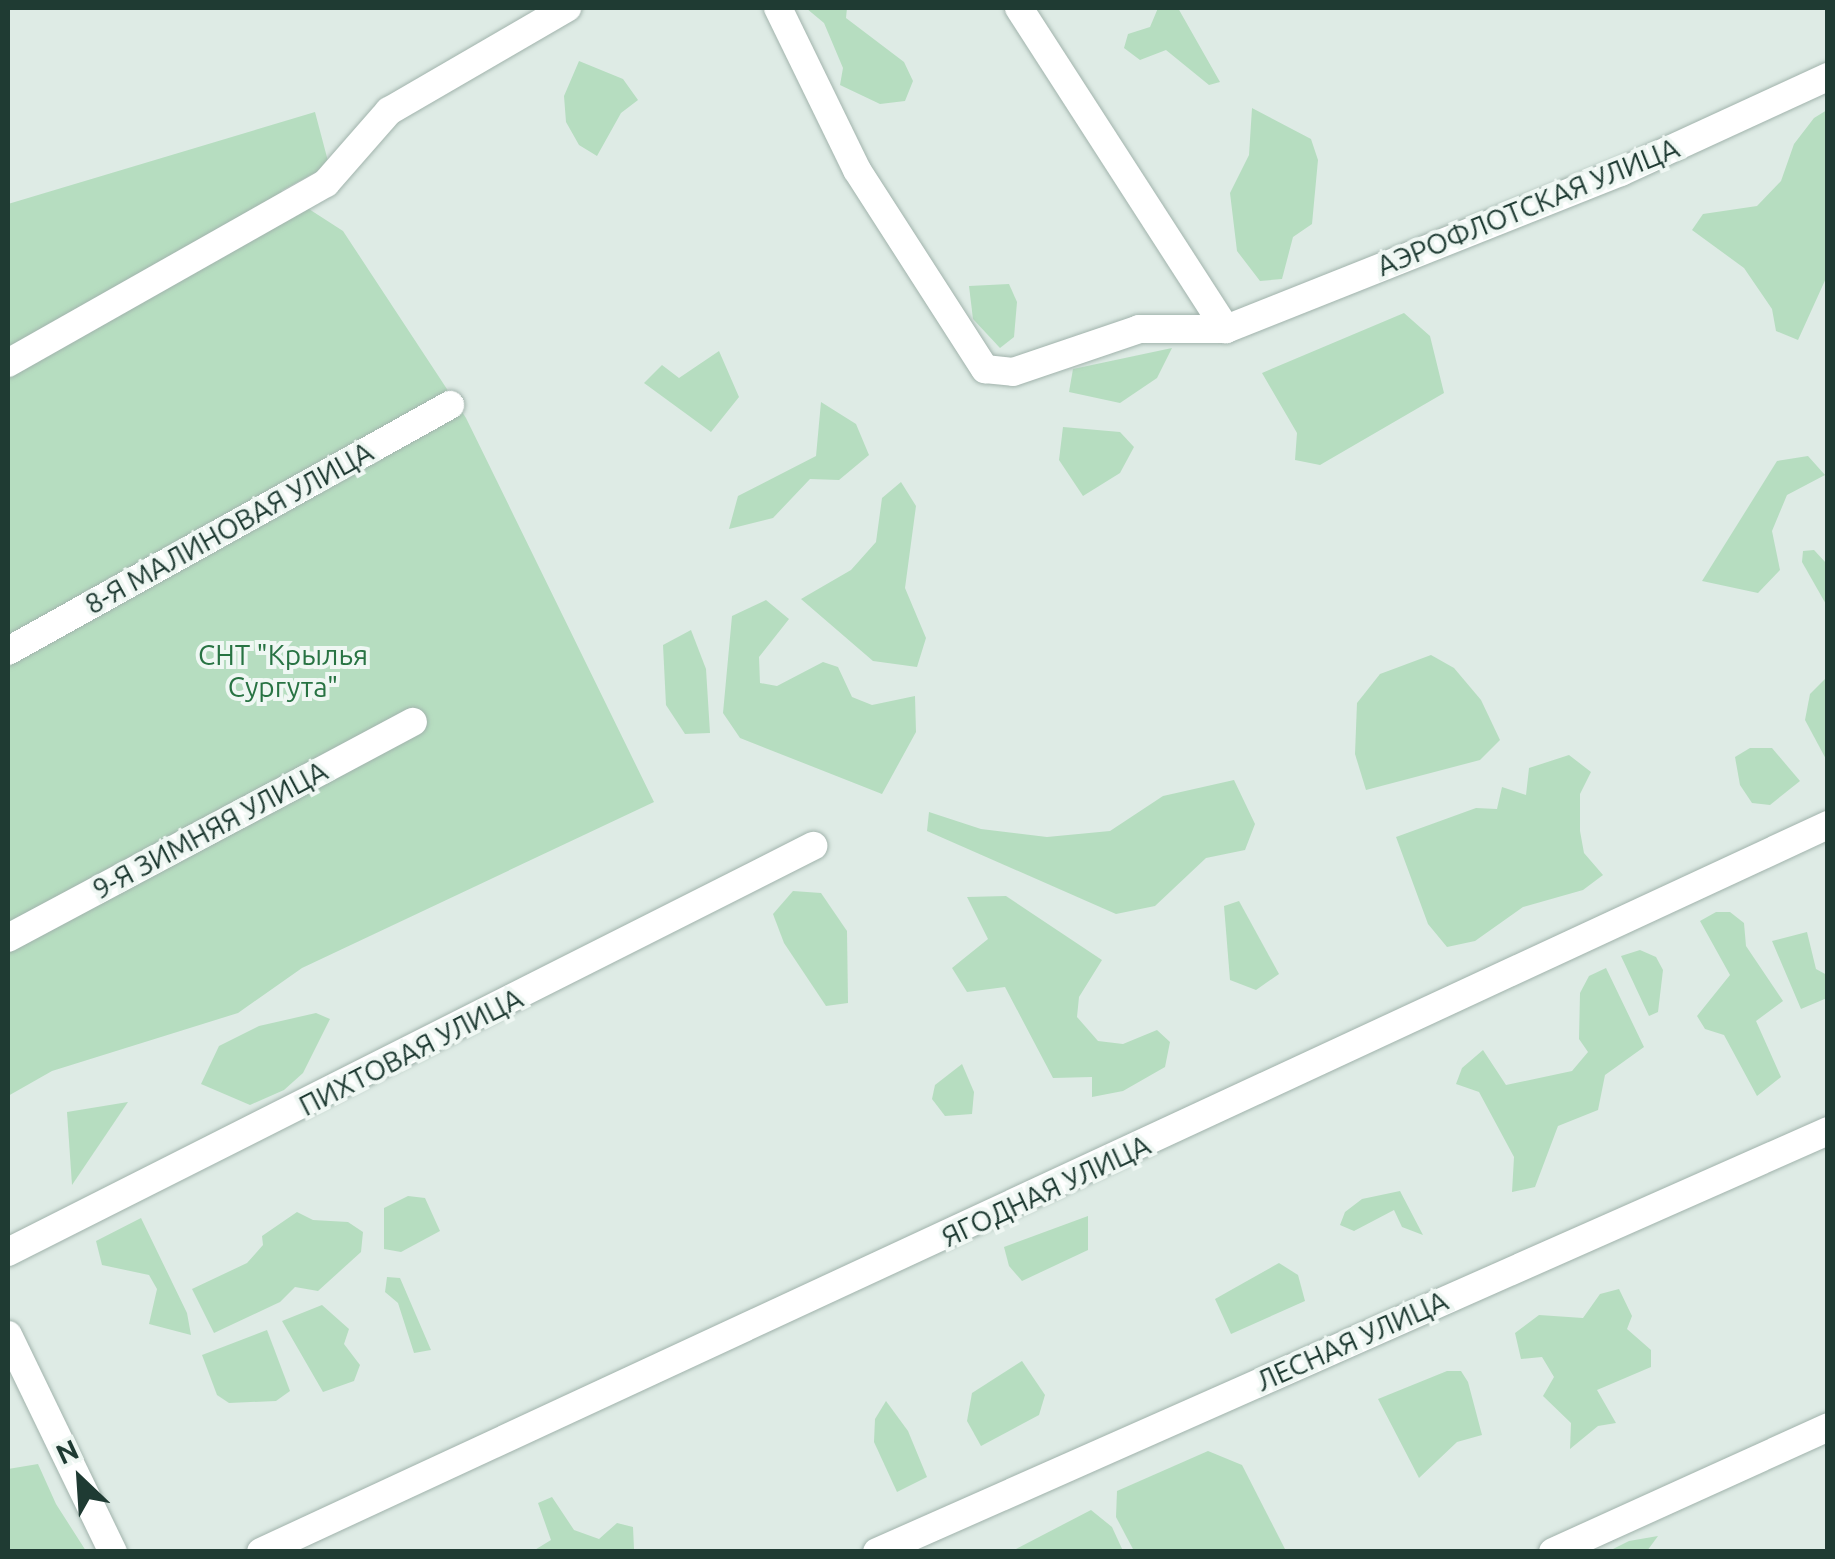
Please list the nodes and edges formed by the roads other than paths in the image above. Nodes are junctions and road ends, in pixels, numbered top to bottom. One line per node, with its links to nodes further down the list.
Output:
1 (567, 8): 6 (street)
2 (778, 8): 5 (street)
3 (1018, 8): 5 (street)
4 (1828, 78): 5 (street, АЭРОФЛОТСКАЯ УЛИЦА)
5 (1226, 328)
6 (8, 363)
7 (450, 405): 8 (street, 8-Я МАЛИНОВАЯ УЛИЦА)
8 (8, 652)
9 (413, 722): 12 (street, 9-Я ЗИМНЯЯ УЛИЦА)
10 (1828, 824): 18 (street, ЯГОДНАЯ УЛИЦА)
11 (813, 846): 14 (street, ПИХТОВАЯ УЛИЦА)
12 (8, 938)
13 (1828, 1131): 19 (street, ЛЕСНАЯ УЛИЦА)
14 (8, 1252)
15 (8, 1335): 17 (street)
16 (1828, 1427): 20 (street)
17 (113, 1552)
18 (261, 1552)
19 (877, 1552)
20 (1552, 1552)

